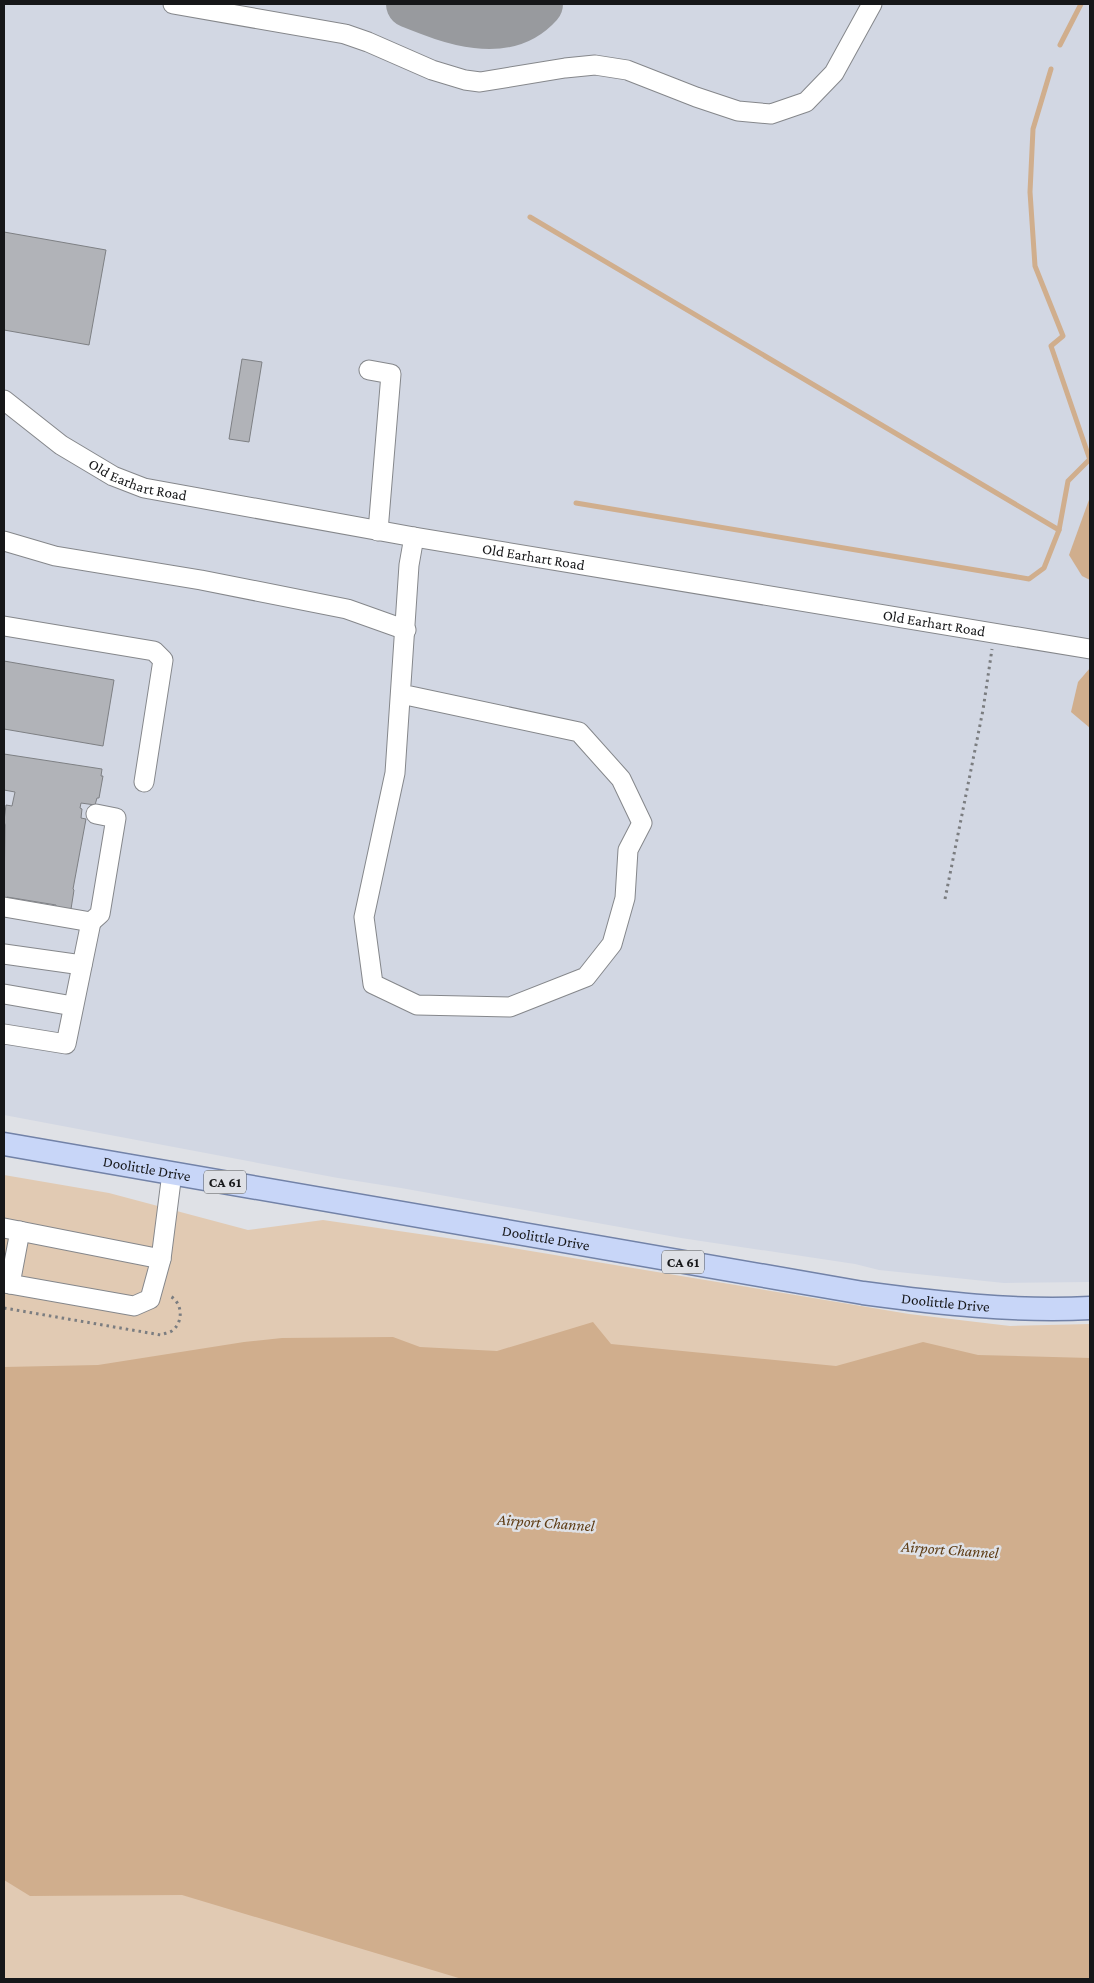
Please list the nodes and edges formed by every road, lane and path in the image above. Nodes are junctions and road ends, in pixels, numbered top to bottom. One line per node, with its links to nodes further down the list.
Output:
1 (173, 4): 2 (street)
2 (872, 4)
3 (369, 370): 5 (street)
4 (4, 400): 5 (street, Old Earhart Road)
5 (378, 531): 6 (street, Old Earhart Road)
6 (414, 537): 9 (street); 10 (street, Old Earhart Road)
7 (4, 541): 9 (street)
8 (4, 626): 13 (street)
9 (406, 630): 12 (street)
10 (994, 634): 11 (street, Old Earhart Road); 15 (path)
11 (1090, 649)
12 (401, 694): 12 (street)
13 (144, 782)
14 (96, 814): 17 (street)
15 (945, 900)
16 (4, 907): 17 (street)
17 (91, 922): 19 (street)
18 (4, 954): 19 (street)
19 (82, 965): 21 (street)
20 (4, 994): 21 (street)
21 (73, 1006): 22 (street)
22 (4, 1034)
23 (4, 1144): 24 (main road, Doolittle Drive / CA 61)
24 (172, 1173): 26 (street); 28 (main road, Doolittle Drive / CA 61)
25 (12, 1229): 26 (street); 27 (street)
26 (161, 1259): 27 (street)
27 (7, 1283)
28 (1090, 1308)

